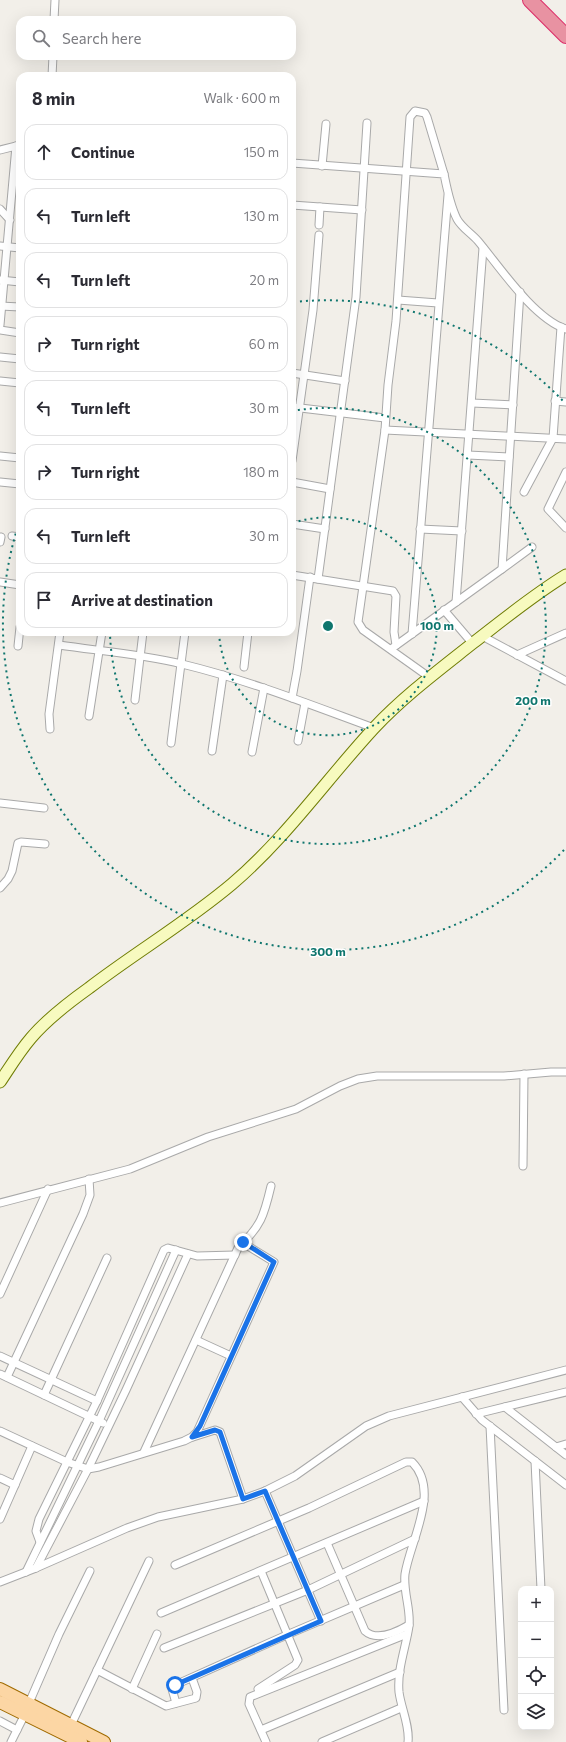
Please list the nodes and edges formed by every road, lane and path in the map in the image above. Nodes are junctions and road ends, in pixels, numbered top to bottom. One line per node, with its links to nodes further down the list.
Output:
1 (55, 0): 3 (street)
2 (530, 0): 4 (highway)
3 (54, 16)
4 (566, 36)
5 (53, 60): 6 (street)
6 (52, 72)
7 (367, 123): 14 (street)
8 (326, 124): 13 (street)
9 (16, 146): 10 (street)
10 (0, 150)
11 (296, 163): 13 (street)
12 (16, 164): 22 (street)
13 (322, 166): 14 (street)
14 (365, 168): 15 (street); 21 (street)
15 (405, 172): 16 (street); 16 (street); 31 (street)
16 (444, 174): 17 (street)
17 (448, 195): 27 (street); 32 (street)
18 (296, 205): 19 (street)
19 (320, 207): 21 (street); 23 (street)
20 (0, 209): 22 (street)
21 (362, 210): 44 (street)
22 (10, 220): 25 (street)
23 (320, 225)
24 (319, 235): 42 (street)
25 (4, 247): 26 (street); 28 (street)
26 (16, 248)
27 (483, 248): 30 (street); 48 (street)
28 (2, 280): 29 (street); 33 (street)
29 (16, 282)
30 (520, 292): 36 (street); 49 (street)
31 (398, 300): 32 (street); 52 (street)
32 (438, 303): 54 (street)
33 (1, 306): 34 (street); 35 (street)
34 (16, 307)
35 (0, 325)
36 (563, 328): 46 (street)
37 (0, 330): 38 (street)
38 (16, 332)
39 (0, 356): 40 (street)
40 (16, 358)
41 (296, 374): 42 (street)
42 (304, 375): 44 (street); 50 (street)
43 (0, 381): 45 (street)
44 (345, 381): 51 (street)
45 (16, 383)
46 (555, 401): 47 (street); 57 (street)
47 (566, 402)
48 (472, 403): 49 (street); 55 (street)
49 (513, 405): 56 (street)
50 (296, 407): 51 (street)
51 (340, 413): 52 (street); 67 (street)
52 (385, 418): 53 (street)
53 (385, 430): 54 (street); 84 (street)
54 (428, 432): 55 (street); 72 (street)
55 (469, 435): 56 (street); 59 (street)
56 (510, 437): 57 (street); 61 (street)
57 (553, 438): 58 (street); 68 (street)
58 (566, 440)
59 (468, 455): 61 (street); 73 (street)
60 (0, 456): 62 (street)
61 (509, 457): 77 (street)
62 (16, 458)
63 (566, 472): 70 (street)
64 (0, 482): 66 (street)
65 (296, 483): 67 (street)
66 (16, 484)
67 (330, 489): 71 (street)
68 (524, 492)
69 (296, 525): 71 (street)
70 (566, 528)
71 (325, 529): 81 (street)
72 (420, 529): 73 (street); 87 (street)
73 (462, 531): 85 (street)
74 (12, 536): 75 (street)
75 (16, 537)
76 (532, 547): 77 (street)
77 (502, 569): 85 (street)
78 (296, 575): 80 (street)
79 (566, 575): 94 (main road)
80 (310, 577): 81 (street); 109 (street)
81 (318, 579): 84 (street)
82 (0, 582): 83 (street)
83 (16, 584)
84 (363, 585): 99 (street); 99 (street)
85 (456, 602): 86 (street)
86 (444, 610): 87 (street); 96 (street)
87 (412, 634): 99 (street)
88 (19, 636): 98 (street)
89 (60, 636): 97 (street)
90 (102, 636): 100 (street)
91 (142, 636): 102 (street)
92 (184, 636): 103 (street)
93 (248, 636): 104 (street)
94 (482, 636): 96 (main road); 101 (street)
95 (564, 636): 101 (street)
96 (472, 644): 106 (main road)
97 (59, 645): 100 (street); 114 (street)
98 (18, 646)
99 (393, 647): 106 (street)
100 (100, 651): 102 (street); 112 (street)
101 (517, 655): 107 (street)
102 (140, 656): 103 (street); 110 (street)
103 (181, 664): 105 (street); 116 (street)
104 (244, 666)
105 (223, 675): 108 (street); 117 (street)
106 (429, 677): 113 (main road)
107 (566, 681)
108 (264, 688): 109 (street); 118 (street)
109 (292, 698): 111 (street)
110 (135, 700)
111 (305, 703): 113 (street); 115 (street)
112 (89, 716)
113 (374, 728): 125 (main road)
114 (50, 729)
115 (298, 741)
116 (171, 743)
117 (212, 751)
118 (252, 752)
119 (0, 803): 120 (street)
120 (44, 808)
121 (45, 844): 122 (street)
122 (0, 888)
123 (566, 1072): 124 (street)
124 (524, 1074): 126 (street); 127 (street)
125 (0, 1082)
126 (523, 1166)
127 (89, 1179): 129 (street); 140 (street)
128 (271, 1186): 131 (street)
129 (48, 1189): 130 (street); 136 (street)
130 (0, 1203)
131 (243, 1242): 134 (street); 139 (street)
132 (176, 1250): 133 (street); 147 (street); 151 (street)
133 (188, 1254): 134 (street); 152 (street)
134 (235, 1255): 137 (street)
135 (107, 1258): 143 (street)
136 (0, 1294)
137 (196, 1340): 139 (street); 159 (street)
138 (0, 1356): 140 (street)
139 (232, 1356): 155 (street)
140 (14, 1363): 142 (street); 143 (street)
141 (566, 1370): 146 (street)
142 (3, 1376): 145 (street)
143 (50, 1380): 145 (street); 147 (street)
144 (566, 1392): 148 (street)
145 (44, 1395): 150 (street)
146 (462, 1396): 149 (street); 168 (street)
147 (97, 1401): 150 (street)
148 (505, 1407): 149 (street); 158 (street)
149 (476, 1414): 153 (street)
150 (89, 1417): 151 (street); 162 (street)
151 (99, 1421): 152 (street); 163 (street)
152 (109, 1426): 164 (street)
153 (490, 1426): 161 (street); 206 (street)
154 (0, 1431): 157 (street)
155 (192, 1437): 159 (street); 169 (street)
156 (566, 1444): 158 (street)
157 (32, 1446): 162 (street); 166 (street)
158 (556, 1447): 160 (street)
159 (144, 1452): 164 (street)
160 (566, 1454)
161 (535, 1461): 167 (street); 186 (street)
162 (67, 1462): 163 (street); 174 (street)
163 (77, 1466): 164 (street); 174 (street)
164 (88, 1468): 179 (street)
165 (0, 1478): 166 (street)
166 (15, 1485): 171 (street)
167 (566, 1485)
168 (265, 1491): 169 (street); 172 (street)
169 (243, 1499): 179 (street)
170 (424, 1501): 172 (street); 173 (street); 175 (street)
171 (0, 1519)
172 (278, 1520): 176 (street); 178 (street)
173 (415, 1539): 183 (street); 185 (street)
174 (40, 1542): 182 (street)
175 (327, 1543): 176 (street); 183 (street)
176 (294, 1557): 181 (street); 187 (street)
177 (149, 1561): 197 (street)
178 (175, 1565)
179 (36, 1568): 182 (street)
180 (90, 1571): 207 (street)
181 (261, 1571): 188 (street); 190 (street)
182 (26, 1572): 184 (street)
183 (341, 1574): 187 (street); 189 (street)
184 (1, 1580)
185 (404, 1585): 189 (street); 192 (street)
186 (541, 1586)
187 (308, 1590): 188 (street); 191 (street)
188 (275, 1602): 194 (street); 196 (street)
189 (355, 1606): 191 (street); 192 (street)
190 (161, 1613)
191 (321, 1621): 194 (street)
192 (409, 1625): 195 (street)
193 (157, 1634): 201 (street)
194 (288, 1634): 199 (street); 202 (street)
195 (407, 1634): 198 (street); 210 (street)
196 (164, 1648)
197 (97, 1670): 201 (street); 209 (street)
198 (400, 1672): 205 (street); 210 (street)
199 (192, 1678): 204 (street); 204 (street)
200 (0, 1689): 207 (main road)
201 (132, 1689): 204 (street)
202 (258, 1689)
203 (0, 1702): 207 (main road)
204 (176, 1703)
205 (401, 1708): 215 (street); 216 (street)
206 (504, 1710)
207 (22, 1720): 208 (street); 209 (main road); 211 (street); 212 (main road)
208 (0, 1721)
209 (71, 1725): 213 (main road)
210 (261, 1730): 214 (street)
211 (11, 1742)
212 (81, 1742)
213 (104, 1742)
214 (266, 1742)
215 (322, 1742)
216 (408, 1742)

